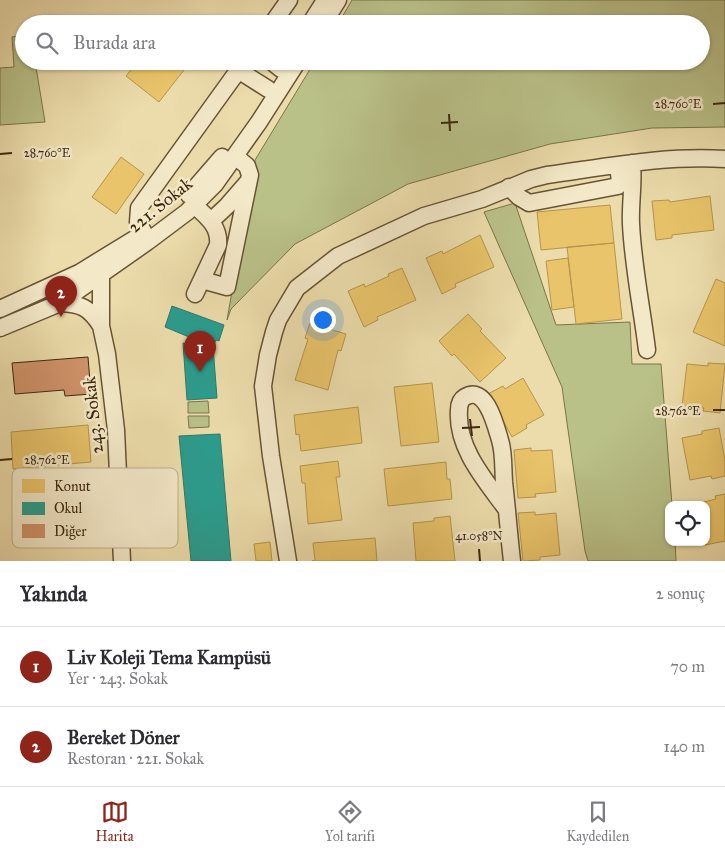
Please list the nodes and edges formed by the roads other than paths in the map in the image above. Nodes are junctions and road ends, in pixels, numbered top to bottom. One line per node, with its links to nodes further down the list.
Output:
1 (289, 0): 4 (street)
2 (338, 0): 3 (street)
3 (319, 8)
4 (278, 15)
5 (239, 70): 18 (street)
6 (247, 70): 9 (street)
7 (276, 70): 9 (street, 221. Sokak)
8 (292, 70): 10 (street, 221. Sokak)
9 (268, 89): 18 (street, 221. Sokak)
10 (235, 156): 13 (street); 15 (street, 221. Sokak)
11 (725, 159): 12 (street)
12 (625, 164): 14 (street); 14 (street); 24 (street)
13 (248, 182): 16 (street); 17 (street)
14 (509, 187): 29 (street)
15 (194, 205): 16 (street); 19 (street, 221. Sokak)
16 (213, 224): 17 (street); 17 (street)
17 (238, 231)
18 (144, 233): 21 (street, 221. Sokak)
19 (101, 275): 20 (street, 221. Sokak); 22 (street, 243. Sokak)
20 (60, 303): 22 (street, 243. Sokak); 23 (street, 221. Sokak)
21 (0, 309)
22 (101, 326): 25 (street, 243. Sokak)
23 (0, 328)
24 (647, 350)
25 (118, 468)
26 (507, 510): 26 (street); 30 (street)
27 (121, 548): 28 (street, 243. Sokak)
28 (122, 561)
29 (288, 561)
30 (512, 561)

